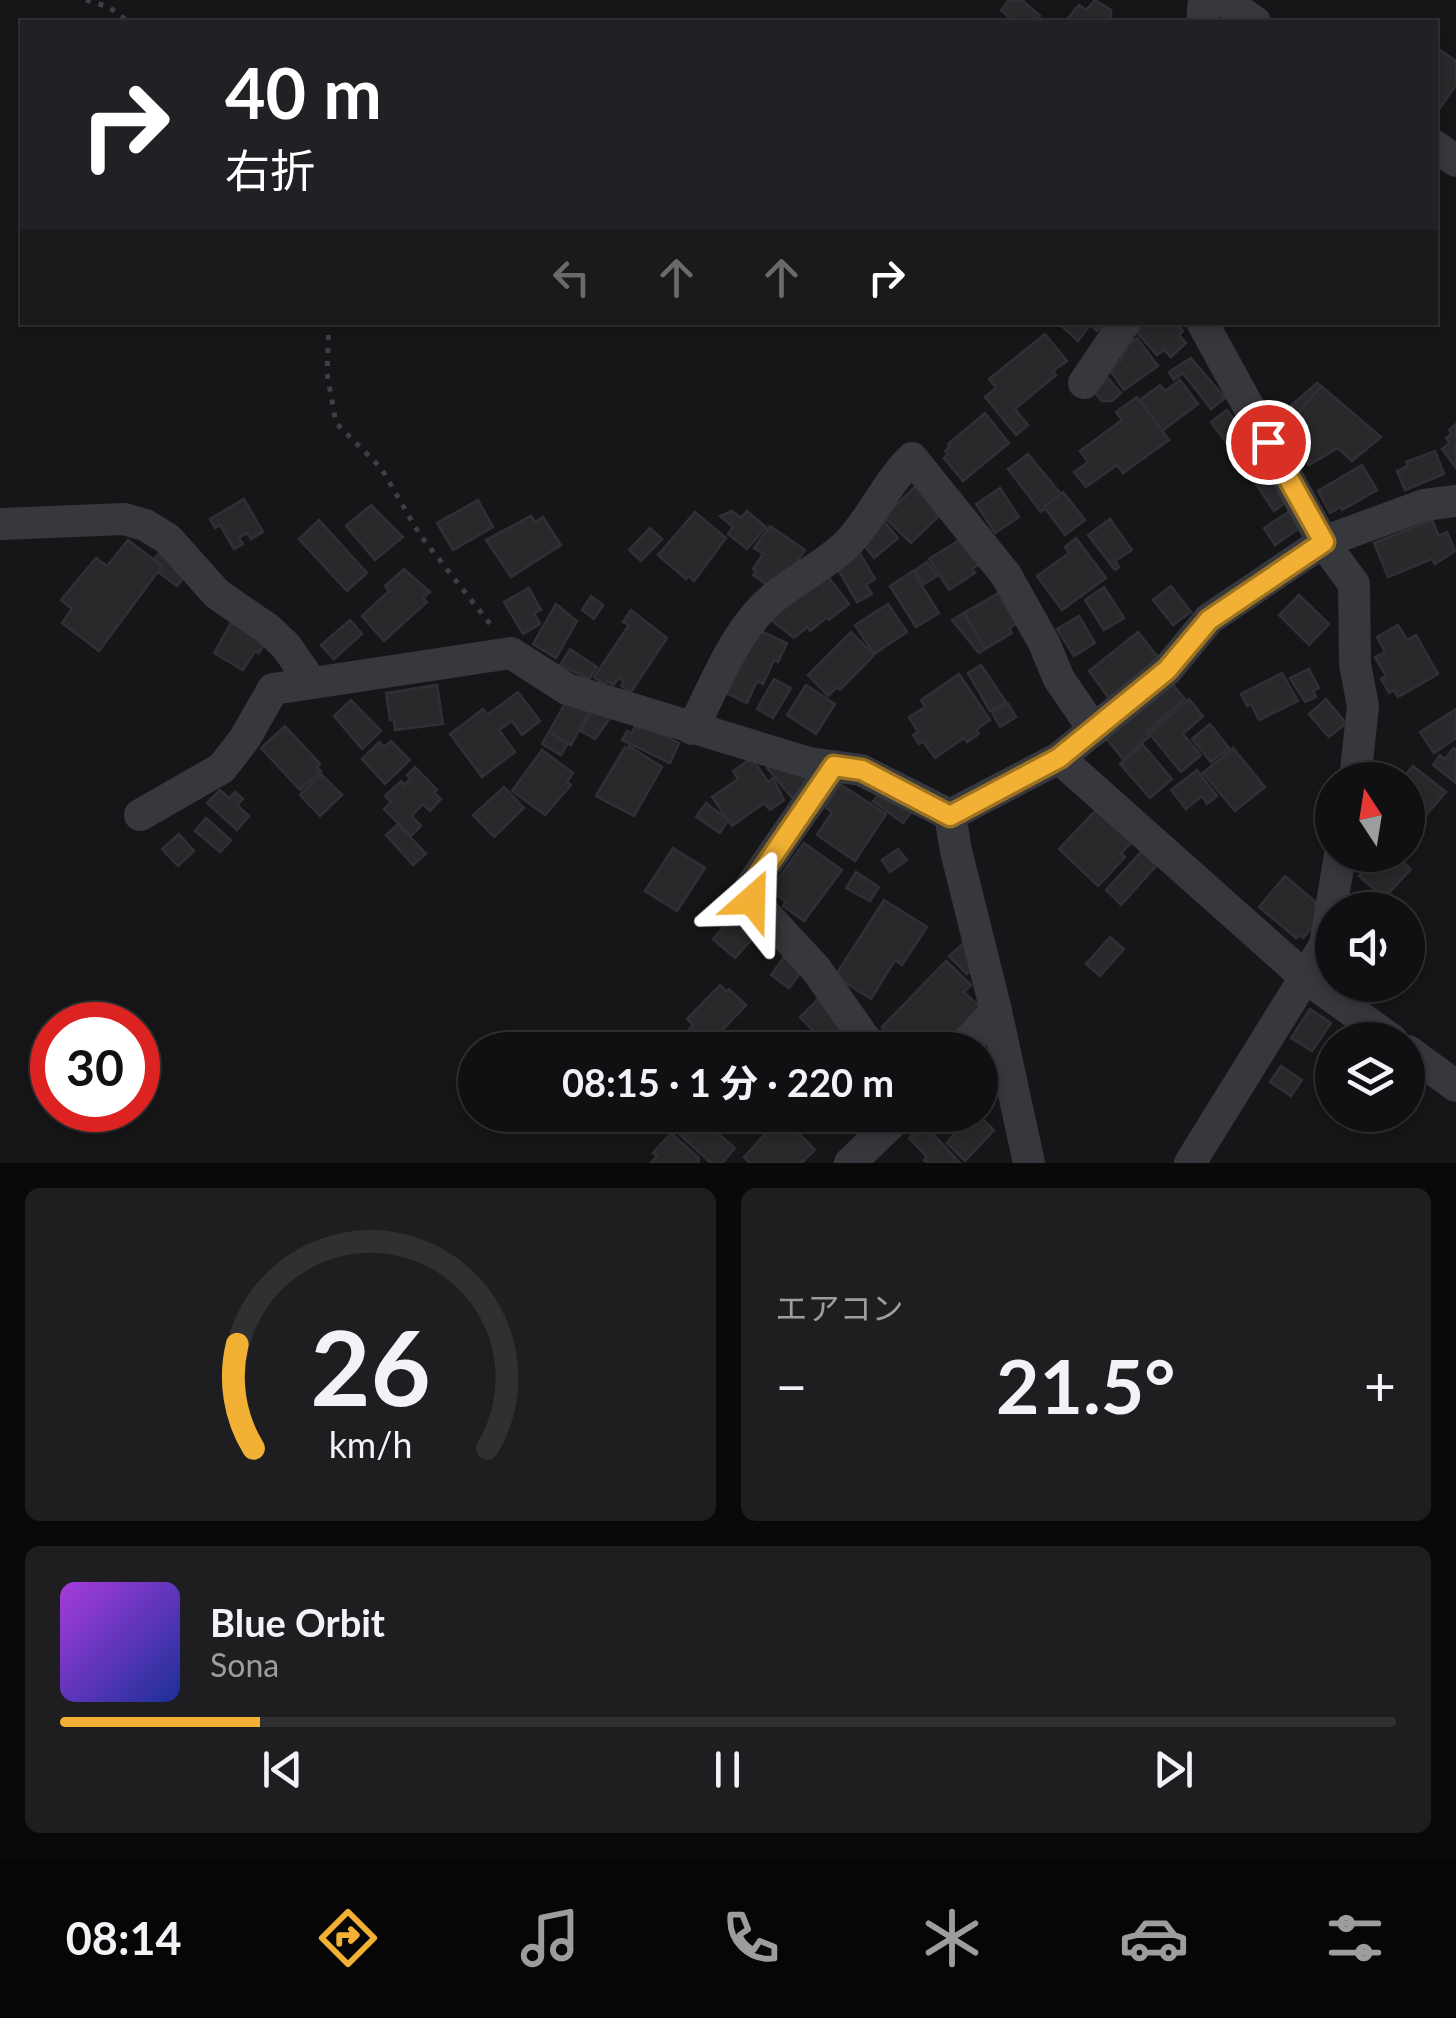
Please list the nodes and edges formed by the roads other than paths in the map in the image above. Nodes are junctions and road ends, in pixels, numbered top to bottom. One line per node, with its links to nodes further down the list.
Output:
1 (1222, 0): 2 (street)
2 (1252, 20)
3 (1123, 325): 5 (street)
4 (1204, 325): 8 (street)
5 (1084, 383)
6 (1456, 501): 8 (street)
7 (0, 524): 9 (street)
8 (1324, 542): 11 (street); 13 (street)
9 (311, 682): 10 (street); 15 (street)
10 (692, 729): 11 (street); 14 (street)
11 (1094, 730): 12 (street)
12 (1059, 758): 16 (street); 18 (street)
13 (1356, 762)
14 (834, 766): 16 (street); 21 (street)
15 (140, 816)
16 (950, 816): 19 (street)
17 (1337, 872): 18 (street)
18 (1305, 977): 20 (street); 28 (street)
19 (996, 1012): 22 (street); 27 (street)
20 (1367, 1022)
21 (859, 1032)
22 (977, 1032)
23 (1425, 1063): 24 (street)
24 (1456, 1086)
25 (882, 1132): 26 (street)
26 (850, 1163)
27 (1030, 1163)
28 (1190, 1163)

